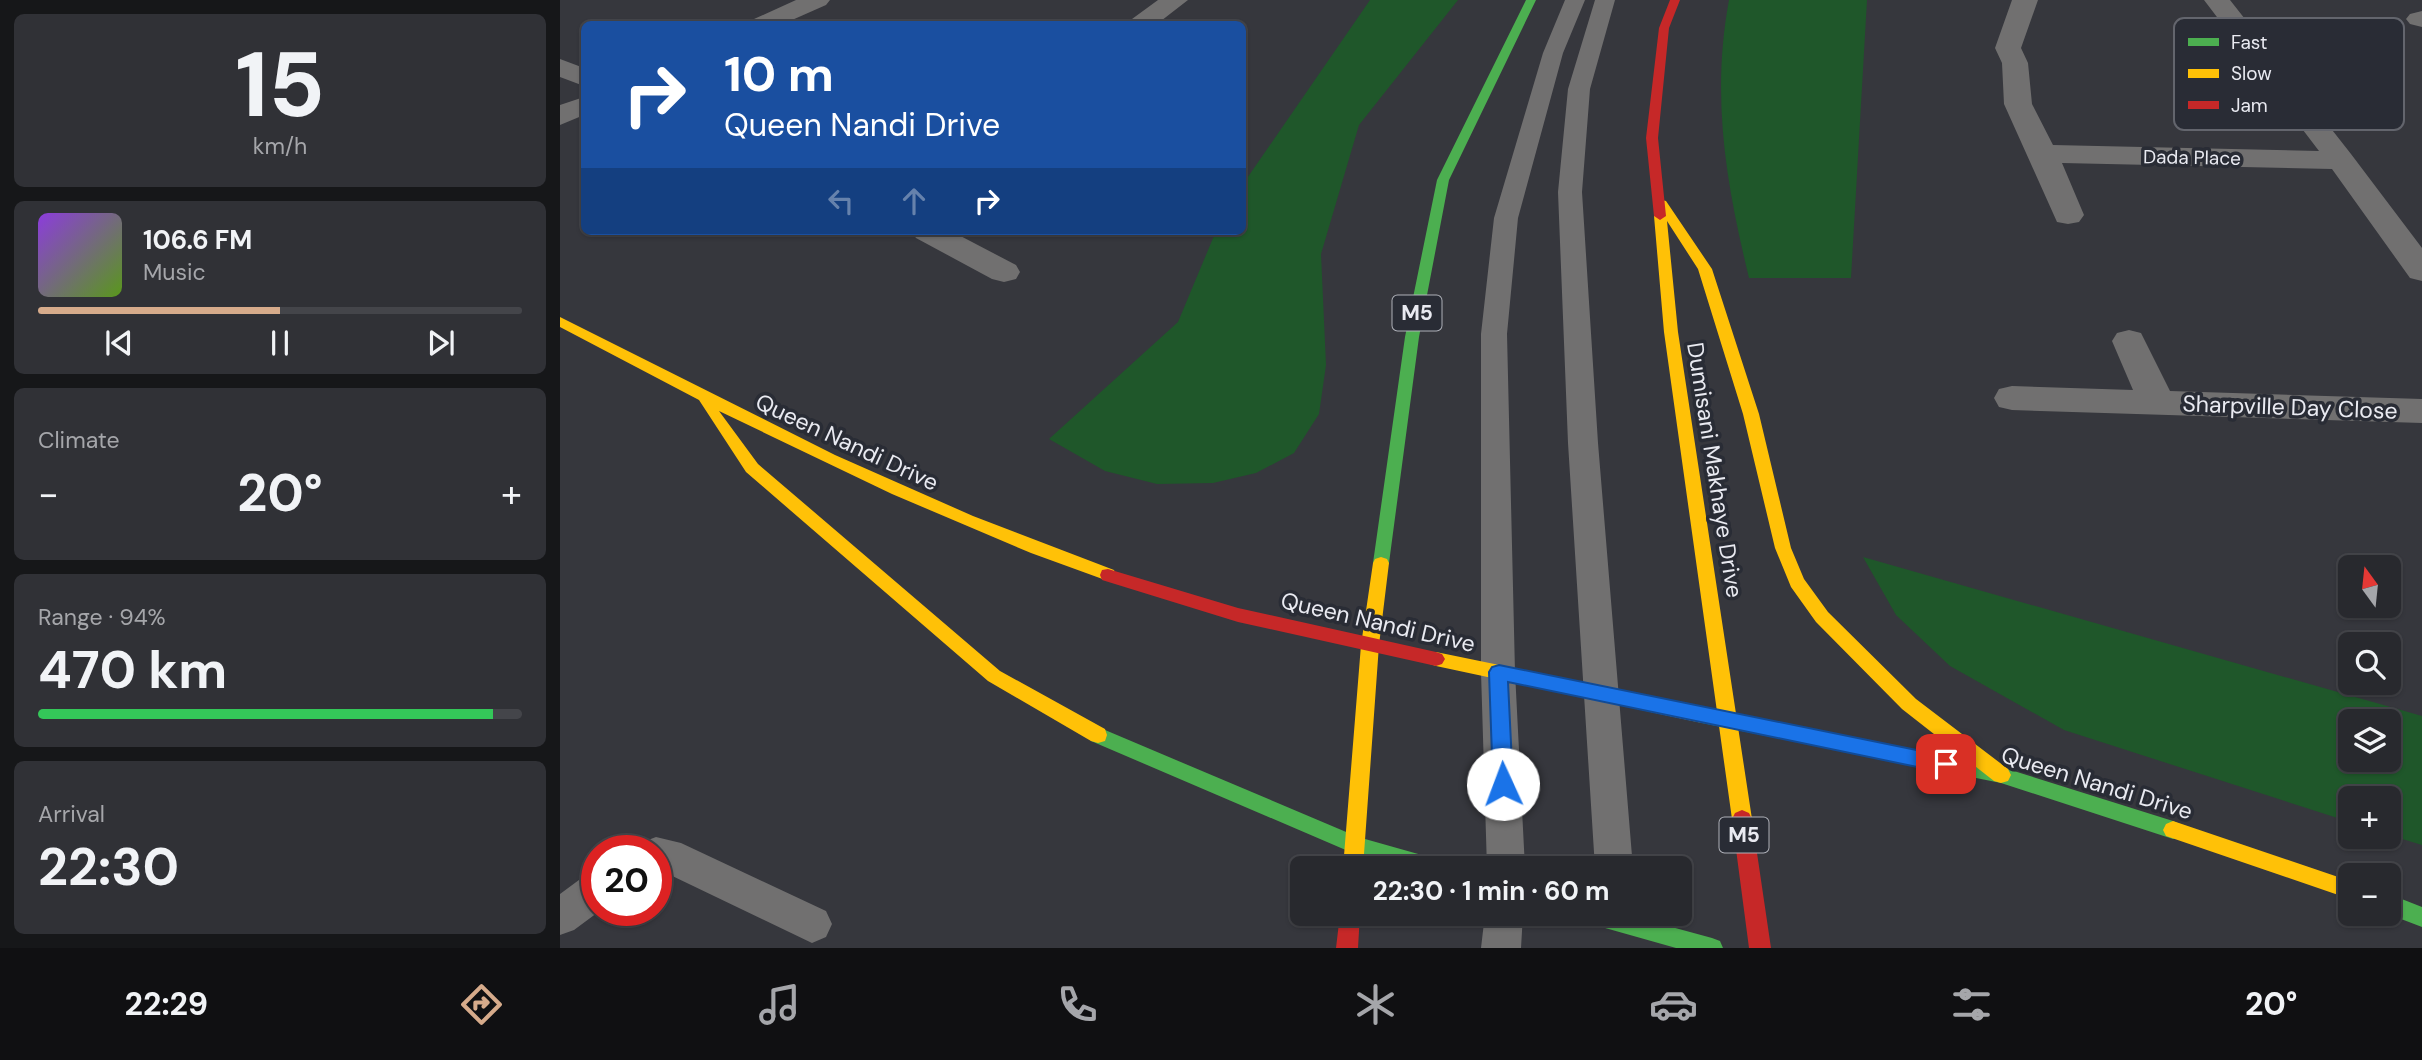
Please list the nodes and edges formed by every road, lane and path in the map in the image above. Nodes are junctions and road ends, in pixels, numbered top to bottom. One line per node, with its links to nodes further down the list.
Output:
1 (817, 0): 10 (street)
2 (1175, 0): 11 (street)
3 (1531, 0): 30 (main road, M5)
4 (1575, 0): 31 (lane)
5 (1605, 0): 32 (lane)
6 (1675, 0): 19 (main road, Dumisani Makhaye Drive / M5)
7 (2025, 0): 17 (street)
8 (2217, 0): 9 (street)
9 (2231, 18)
10 (770, 21)
11 (1145, 21)
12 (560, 67): 13 (street)
13 (581, 77)
14 (581, 106): 15 (street)
15 (560, 116)
16 (2318, 130): 18 (street)
17 (2043, 154): 18 (street, Dada Place); 20 (street)
18 (2341, 160): 22 (street)
19 (1659, 200): 33 (main road, Dumisani Makhaye Drive / M5); 34 (main road)
20 (2068, 215)
21 (935, 235): 23 (street)
22 (2422, 271)
23 (1004, 272)
24 (560, 321): 27 (main road, Queen Nandi Drive)
25 (2129, 341): 28 (street, Sharpville Day Close)
26 (2012, 398): 28 (street, Sharpville Day Close)
27 (704, 400): 30 (main road, Queen Nandi Drive); 35 (main road, Queen Nandi Drive)
28 (2157, 403): 29 (street, Sharpville Day Close)
29 (2422, 411)
30 (1370, 645): 31 (main road, Queen Nandi Drive); 35 (main road, M5)
31 (1499, 672): 32 (main road, Queen Nandi Drive); 38 (lane)
32 (1601, 694): 33 (main road, Queen Nandi Drive); 39 (lane)
33 (1729, 721): 34 (main road, Queen Nandi Drive); 53 (main road, Dumisani Makhaye Drive / M5)
34 (2001, 775): 41 (main road, Queen Nandi Drive)
35 (1355, 845): 36 (main road, M5); 37 (main road, Queen Nandi Drive)
36 (1354, 856)
37 (1394, 856)
38 (1506, 856)
39 (1613, 856)
40 (672, 857): 46 (lane)
41 (2338, 886)
42 (581, 902): 44 (lane)
43 (2401, 909): 45 (main road)
44 (560, 917)
45 (2422, 917)
46 (812, 924)
47 (1349, 926): 50 (main road)
48 (1503, 926): 51 (lane)
49 (1620, 926): 52 (main road)
50 (1347, 948)
51 (1501, 948)
52 (1712, 948)
53 (1760, 948)

